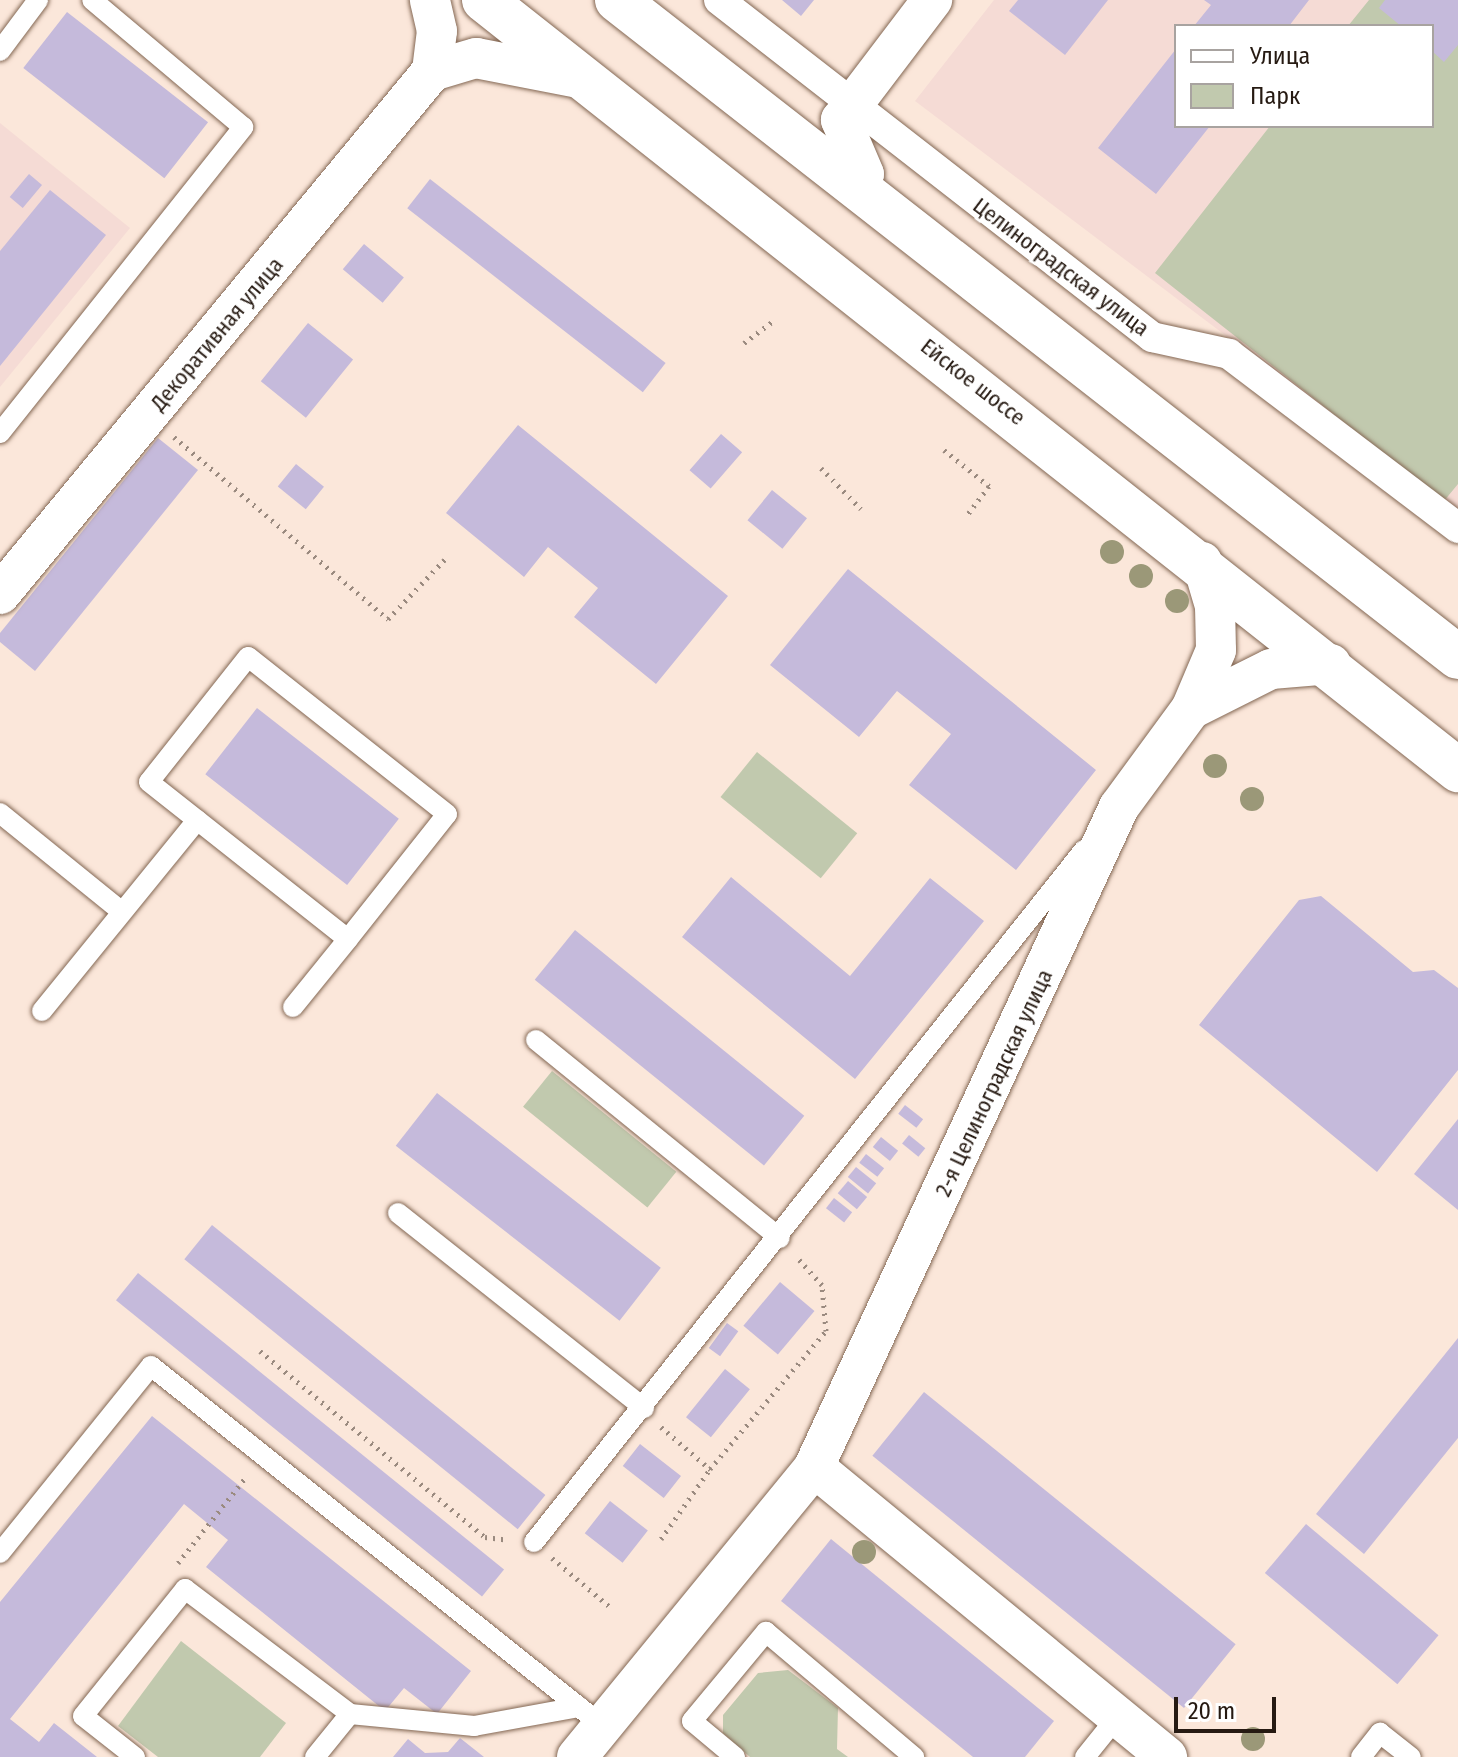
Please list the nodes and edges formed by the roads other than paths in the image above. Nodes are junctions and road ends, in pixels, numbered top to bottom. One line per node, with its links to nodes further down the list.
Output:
1 (38, 0): 8 (lane)
2 (92, 0): 14 (lane)
3 (430, 0): 9 (street)
4 (484, 0): 10 (main road, Ейское шоссе)
5 (617, 0): 12 (main road)
6 (719, 0): 11 (street, Целиноградская улица)
7 (932, 0): 11 (street)
8 (0, 51)
9 (432, 71): 10 (street); 17 (street, Декоративная улица)
10 (587, 80): 16 (main road, Ейское шоссе)
11 (849, 104): 12 (street); 13 (street); 15 (street, Целиноградская улица)
12 (763, 114): 13 (main road)
13 (858, 188): 18 (main road)
14 (0, 433)
15 (1458, 528)
16 (1202, 562): 19 (main road, Ейское шоссе); 20 (street, 2-я Целиноградская улица)
17 (0, 594)
18 (1458, 657)
19 (1331, 664): 20 (street, 2-я Целиноградская улица); 21 (main road, Ейское шоссе)
20 (1191, 709): 22 (street, 2-я Целиноградская улица)
21 (1458, 770)
22 (1119, 807): 31 (lane); 33 (street, 2-я Целиноградская улица)
23 (0, 813): 25 (lane)
24 (197, 820): 25 (lane); 26 (lane); 26 (lane)
25 (121, 911): 28 (lane)
26 (348, 939): 27 (lane)
27 (293, 1007)
28 (42, 1011)
29 (536, 1040): 31 (lane)
30 (398, 1213): 32 (lane)
31 (780, 1238): 32 (lane)
32 (644, 1408): 34 (lane)
33 (814, 1467): 37 (street); 38 (street, 2-я Целиноградская улица)
34 (534, 1542)
35 (0, 1553): 38 (lane)
36 (350, 1714): 38 (lane); 39 (lane); 40 (lane)
37 (1118, 1716): 44 (lane); 45 (street)
38 (591, 1717): 41 (street, 2-я Целиноградская улица)
39 (135, 1757)
40 (315, 1757)
41 (577, 1757)
42 (735, 1757): 43 (lane)
43 (914, 1757)
44 (1085, 1757)
45 (1167, 1757)
46 (1361, 1757): 47 (lane)
47 (1411, 1757)

